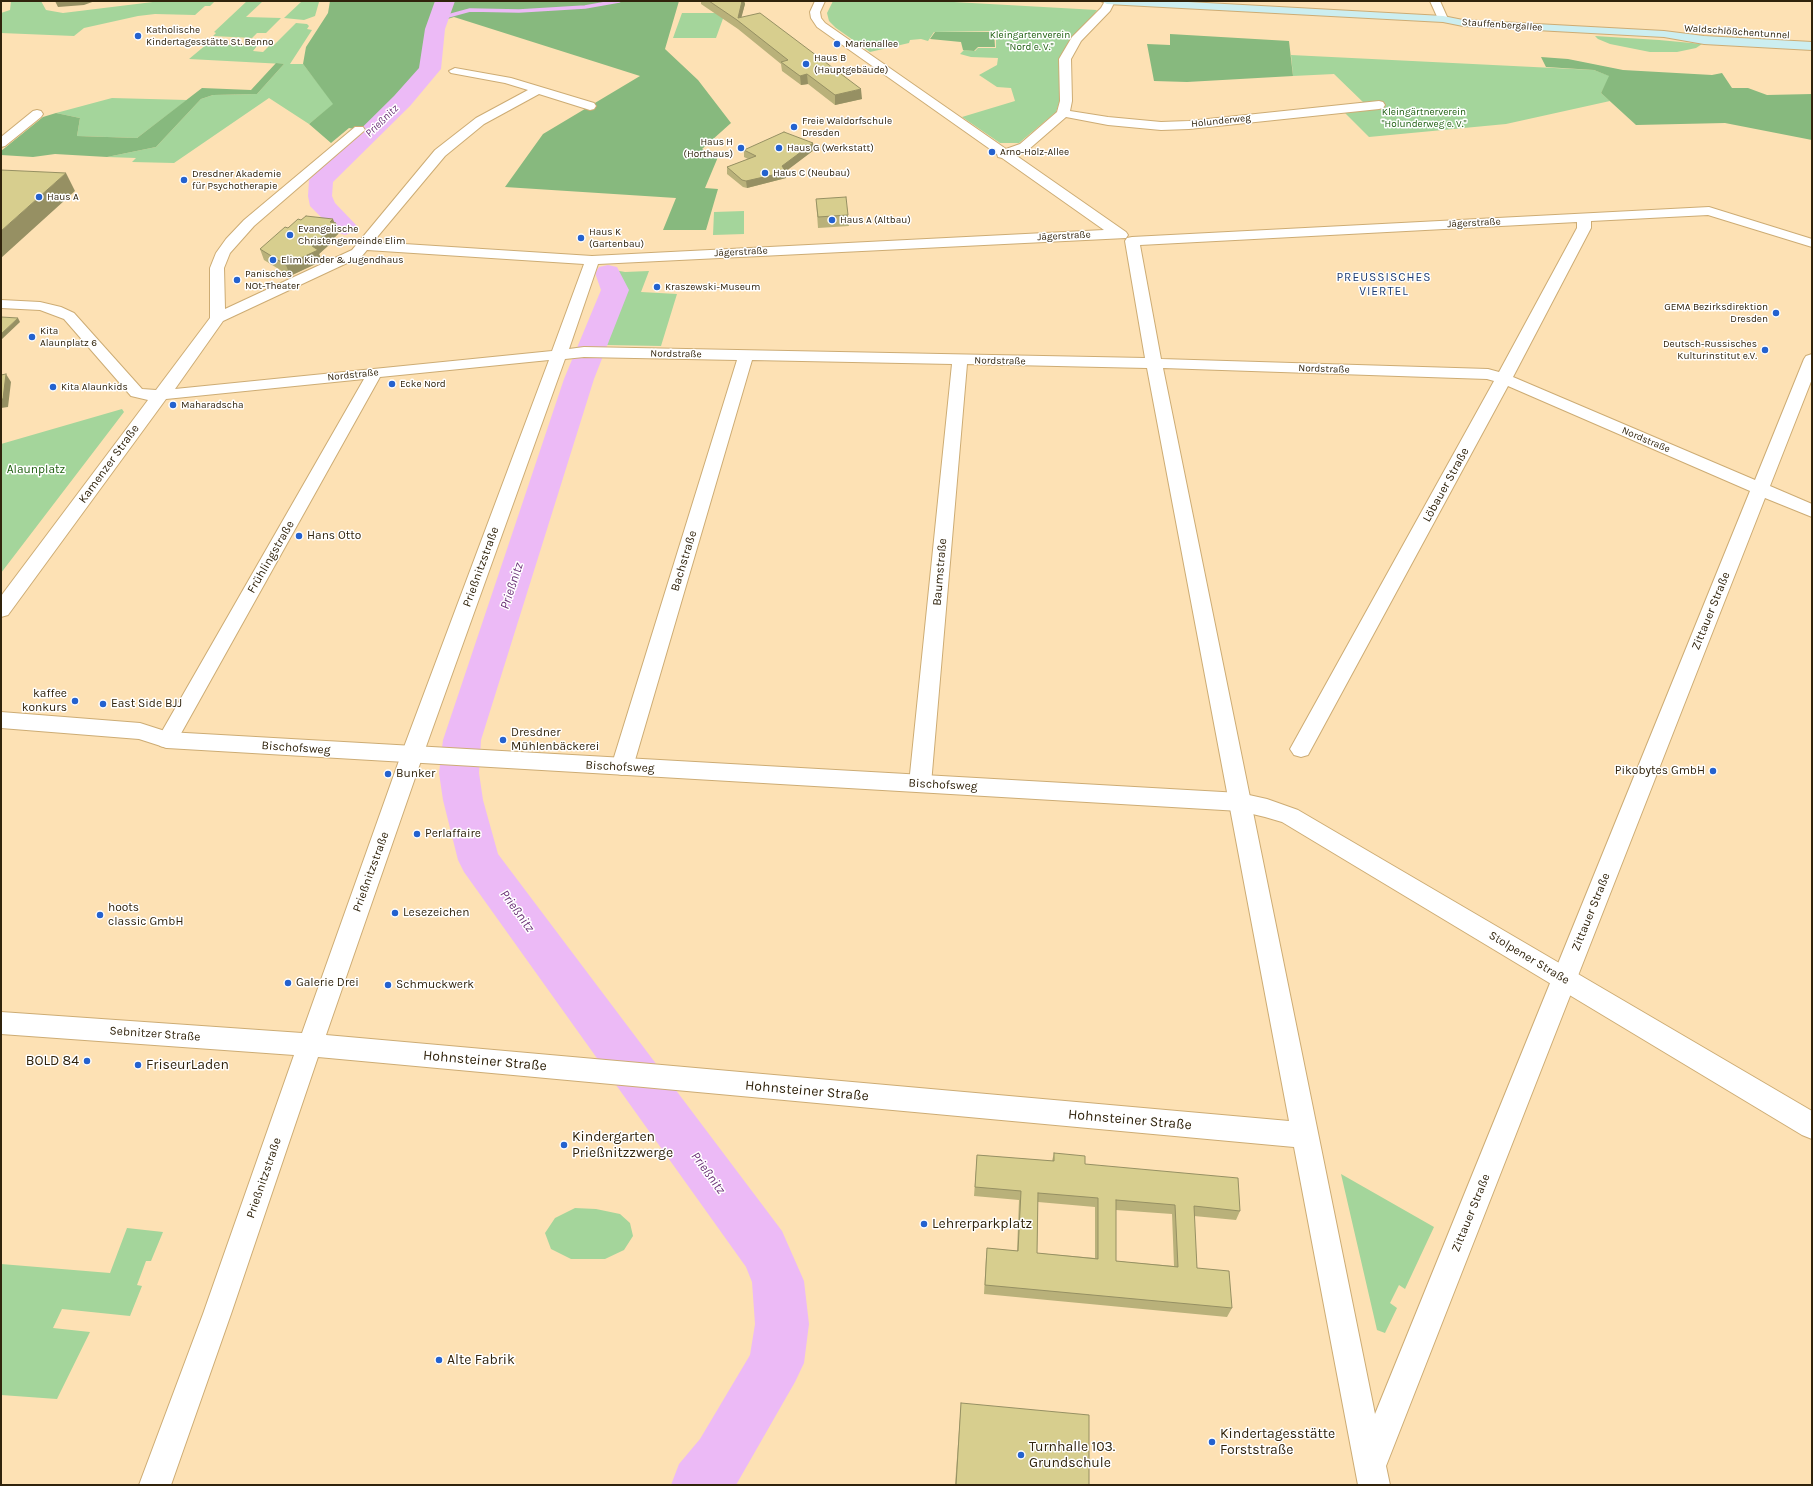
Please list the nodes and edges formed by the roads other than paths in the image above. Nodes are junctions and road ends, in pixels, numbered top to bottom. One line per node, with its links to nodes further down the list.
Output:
1 (820, 1): 19 (street)
2 (1107, 1): 3 (main road, Stauffenbergallee)
3 (1110, 1): 5 (main road, Stauffenbergallee); 15 (street)
4 (1435, 1): 5 (street)
5 (1443, 19): 7 (main road, Stauffenbergallee)
6 (1688, 26): 7 (main road, Stauffenbergallee)
7 (1663, 31): 8 (main road, Waldschlößchentunnel); 9 (main road, Waldschlößchentunnel); 10 (main road, Stauffenbergallee)
8 (1812, 37)
9 (1812, 42)
10 (1812, 46)
11 (455, 71): 12 (street)
12 (538, 90): 14 (street); 24 (street)
13 (1379, 105): 15 (street, Holunderweg)
14 (590, 106)
15 (1063, 113): 19 (street)
16 (37, 114): 18 (street)
17 (359, 130): 27 (street)
18 (1, 143)
19 (1003, 154): 21 (street)
20 (1584, 218): 22 (street, Jägerstraße); 23 (street, Jägerstraße); 34 (street, Löbauer Straße)
21 (1118, 233): 22 (street); 25 (street, Jägerstraße)
22 (1132, 241): 32 (street)
23 (1812, 243)
24 (364, 246): 25 (street, Jägerstraße); 27 (street)
25 (592, 260): 28 (street, Prießnitzstraße)
26 (1, 304): 35 (street)
27 (218, 318): 35 (street, Kamenzer Straße)
28 (559, 354): 29 (street, Nordstraße); 33 (street, Nordstraße); 42 (street, Prießnitzstraße)
29 (746, 355): 31 (street, Nordstraße); 43 (street, Bachstraße)
30 (1812, 359): 36 (street, Zittauer Straße)
31 (960, 360): 32 (street, Nordstraße); 44 (street, Baumstraße)
32 (1154, 363): 34 (street, Nordstraße); 45 (street)
33 (375, 373): 35 (street, Nordstraße); 40 (street, Frühlingstraße)
34 (1504, 379): 36 (street, Nordstraße); 41 (street, Löbauer Straße)
35 (162, 395): 38 (street, Kamenzer Straße)
36 (1760, 488): 37 (street, Nordstraße); 46 (street, Zittauer Straße)
37 (1812, 511)
38 (1, 610)
39 (1, 720): 40 (street, Bischofsweg)
40 (167, 740): 42 (street, Bischofsweg)
41 (1301, 749)
42 (412, 755): 43 (street, Bischofsweg); 48 (street, Prießnitzstraße)
43 (622, 767): 44 (street, Bischofsweg)
44 (920, 784): 45 (street, Bischofsweg)
45 (1240, 802): 46 (street, Stolpener Straße); 50 (street)
46 (1564, 980): 49 (street, Stolpener Straße); 51 (street, Zittauer Straße)
47 (1, 1023): 48 (street, Sebnitzer Straße)
48 (310, 1045): 50 (street, Hohnsteiner Straße); 52 (street, Prießnitzstraße)
49 (1812, 1126)
50 (1305, 1135): 51 (street)
51 (1372, 1475)
52 (154, 1485)

